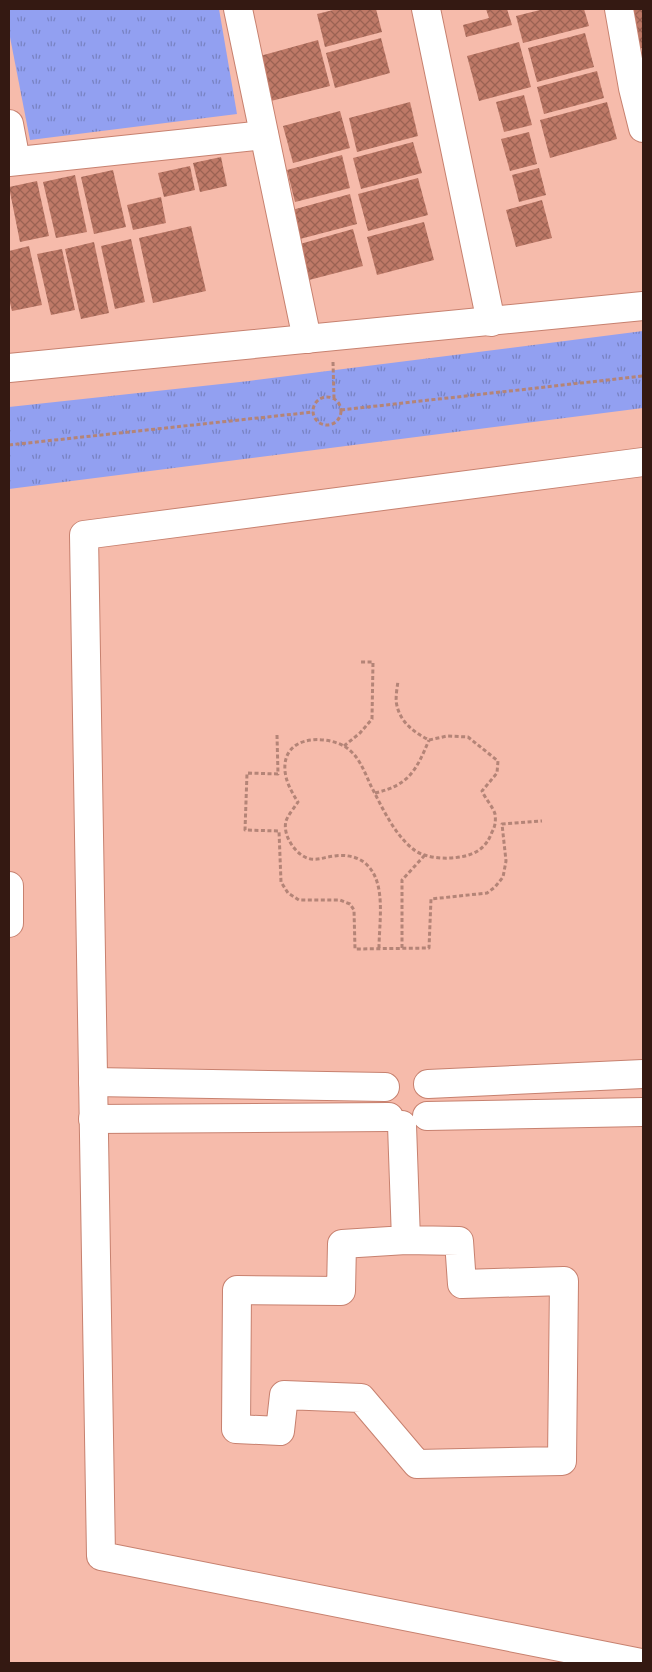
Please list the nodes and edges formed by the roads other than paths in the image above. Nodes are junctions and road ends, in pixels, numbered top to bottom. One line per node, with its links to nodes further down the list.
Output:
1 (238, 9): 7 (street)
2 (426, 9): 10 (street)
3 (619, 9): 4 (street)
4 (638, 87): 6 (street)
5 (9, 124): 8 (street)
6 (643, 128)
7 (264, 135): 8 (street); 11 (street)
8 (12, 162)
9 (643, 306): 10 (street)
10 (491, 322): 11 (street)
11 (307, 339): 12 (street)
12 (9, 368)
13 (643, 462): 17 (street)
14 (9, 886): 15 (street)
15 (9, 922)
16 (643, 1074): 18 (street)
17 (93, 1082): 19 (street); 21 (street)
18 (428, 1084): 19 (street); 22 (street)
19 (385, 1087): 22 (street)
20 (643, 1112): 22 (street)
21 (94, 1119): 22 (street); 24 (street)
22 (406, 1119): 23 (street)
23 (406, 1240): 23 (street)
24 (641, 1663)

